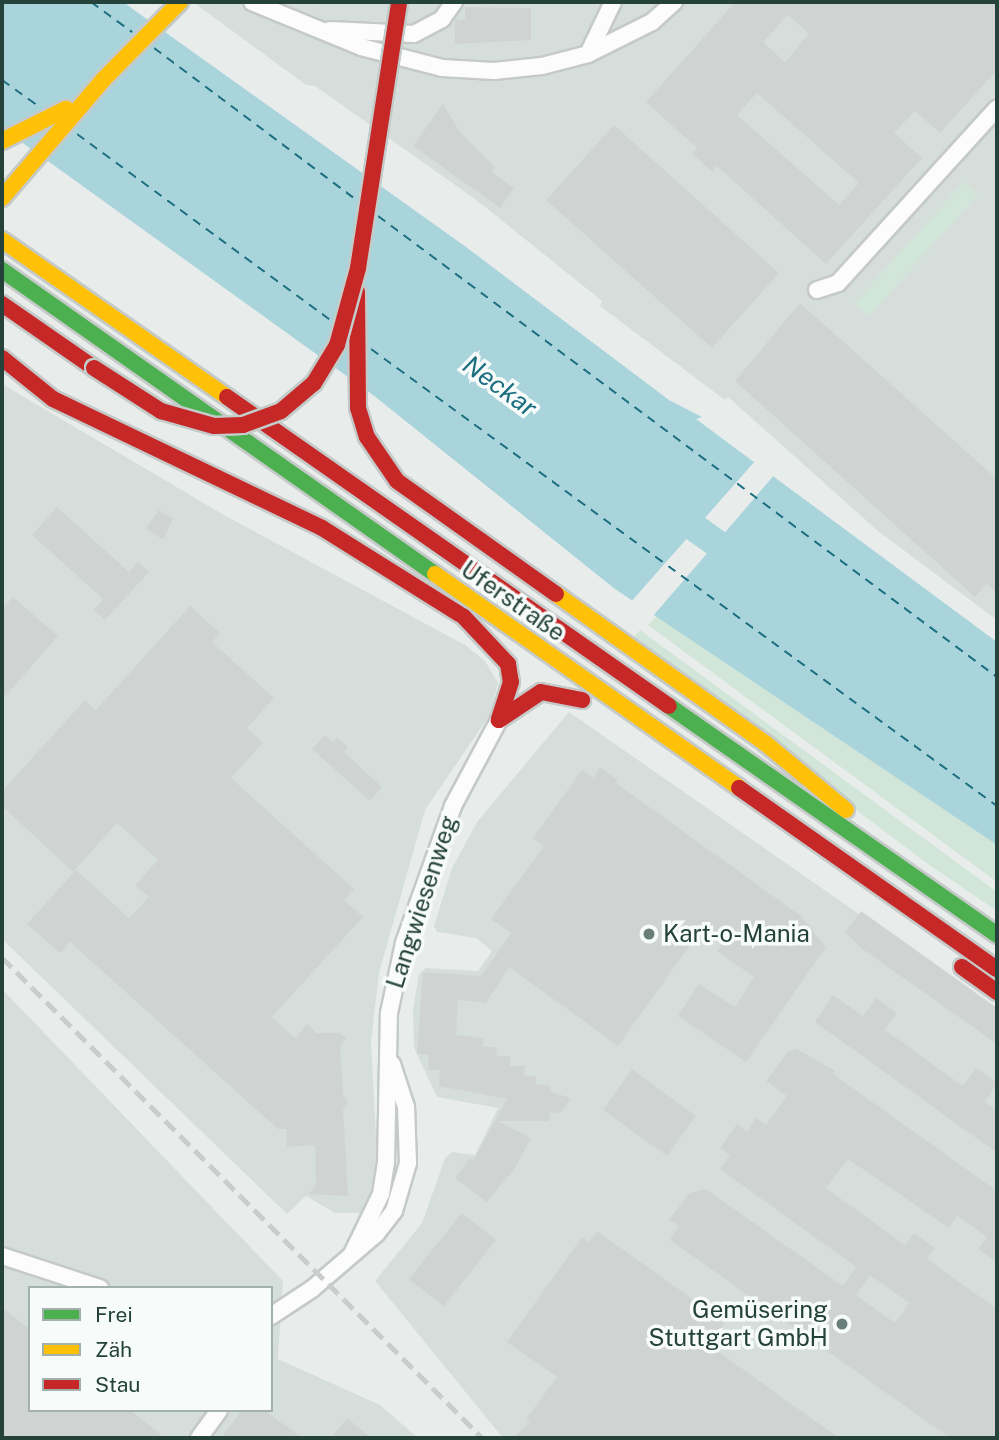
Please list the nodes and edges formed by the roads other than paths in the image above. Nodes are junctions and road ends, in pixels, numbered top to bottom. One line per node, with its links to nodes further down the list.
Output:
1 (180, 2): 9 (highway)
2 (252, 2): 7 (street)
3 (399, 2): 14 (highway, bridge)
4 (454, 2): 7 (street)
5 (613, 2): 8 (street)
6 (674, 2): 8 (street)
7 (313, 29): 8 (street)
8 (588, 54)
9 (104, 79): 11 (highway); 12 (highway)
10 (997, 108): 16 (street)
11 (2, 141)
12 (2, 198)
13 (2, 240): 25 (highway, Uferstraße)
14 (358, 268): 17 (highway, bridge); 25 (highway, bridge)
15 (2, 270): 28 (highway, Uferstraße)
16 (817, 290)
17 (2, 304)
18 (2, 358): 19 (highway)
19 (463, 616): 20 (highway); 23 (highway)
20 (526, 661)
21 (549, 676): 22 (highway)
22 (582, 699): 23 (highway); 24 (highway)
23 (499, 720): 32 (street, Langwiesenweg)
24 (780, 839)
25 (870, 846): 26 (highway, Uferstraße)
26 (997, 935)
27 (944, 954): 29 (highway)
28 (997, 970)
29 (997, 992)
30 (2, 1256): 31 (street)
31 (94, 1286)
32 (273, 1315)
33 (218, 1412): 34 (street)
34 (199, 1438)

